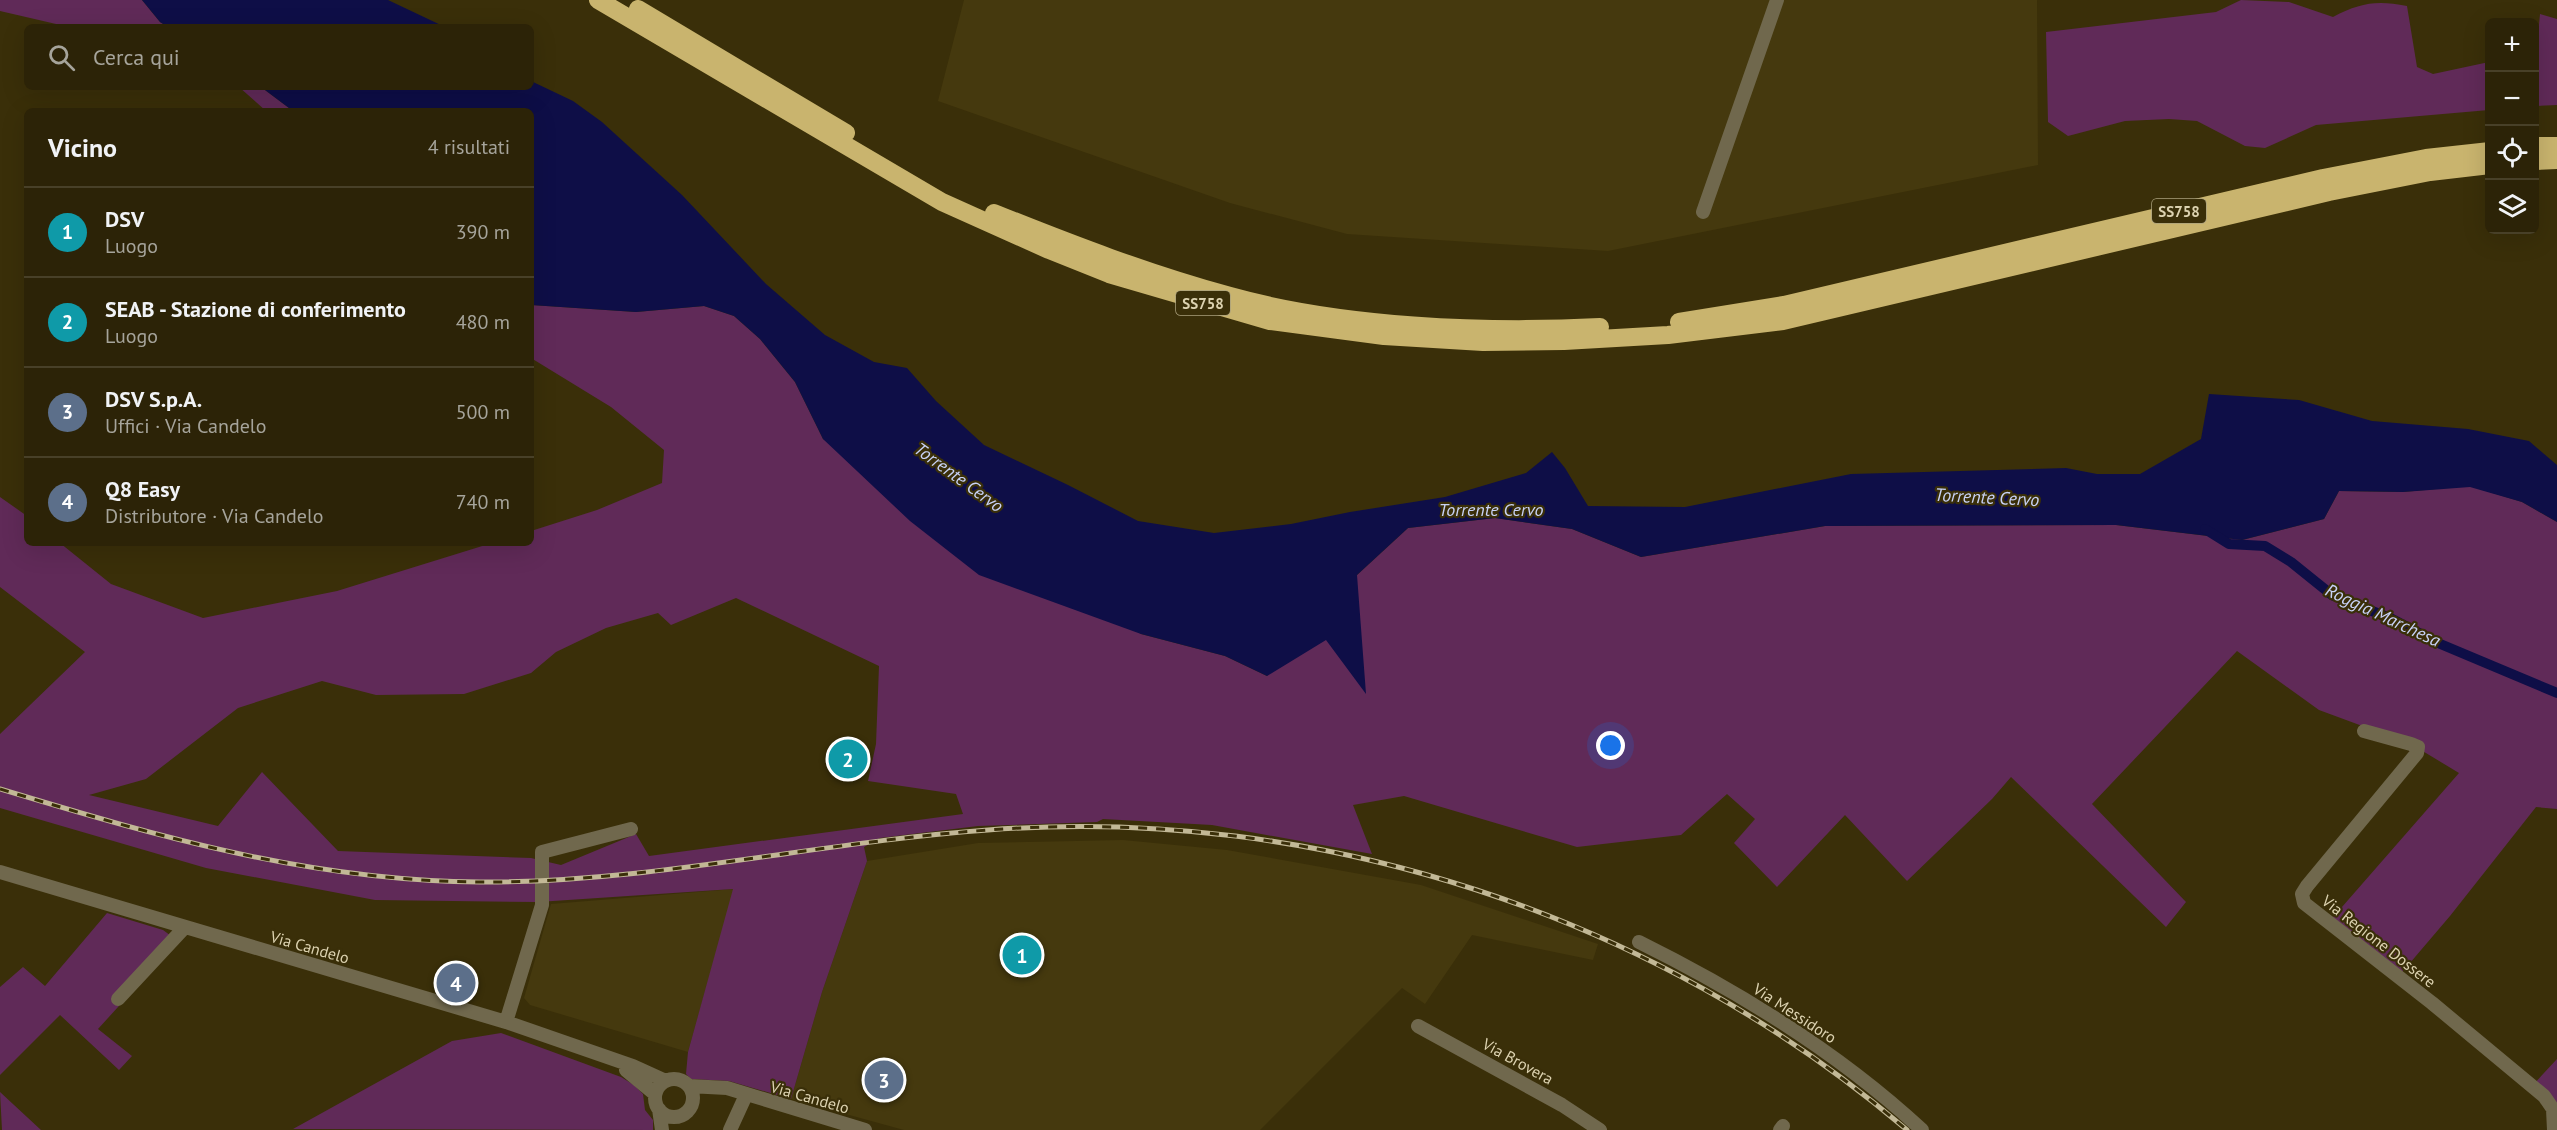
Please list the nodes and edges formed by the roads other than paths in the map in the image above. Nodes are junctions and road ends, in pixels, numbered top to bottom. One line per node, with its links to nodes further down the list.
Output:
1 (598, 0): 9 (highway, SS758)
2 (623, 0): 6 (highway, SS758)
3 (1777, 0): 10 (street)
4 (2539, 146): 5 (highway)
5 (2557, 146)
6 (2485, 152)
7 (2557, 160): 8 (highway)
8 (2539, 161)
9 (2485, 166)
10 (1703, 212)
11 (2364, 731): 33 (street, Via Regione Dossere)
12 (631, 830): 17 (street)
13 (0, 872): 14 (street, Via Candelo)
14 (185, 927): 16 (street); 17 (street, Via Candelo)
15 (1639, 942): 32 (street, Via Messidoro)
16 (118, 999)
17 (506, 1022): 19 (street, Via Candelo)
18 (1418, 1026): 31 (street, Via Brovera)
19 (609, 1060): 20 (street, Via Candelo); 22 (street, Via Candelo)
20 (666, 1081): 21 (street); 22 (street)
21 (689, 1086): 23 (street, Via Candelo); 24 (street)
22 (655, 1094): 25 (street)
23 (746, 1095): 24 (street, Via Candelo); 29 (street); 30 (street, Via Candelo)
24 (691, 1107): 26 (street)
25 (659, 1109): 26 (street); 27 (street)
26 (678, 1116): 28 (street)
27 (662, 1130)
28 (671, 1130)
29 (730, 1130)
30 (865, 1130)
31 (1600, 1130)
32 (1922, 1130)
33 (2554, 1130)

